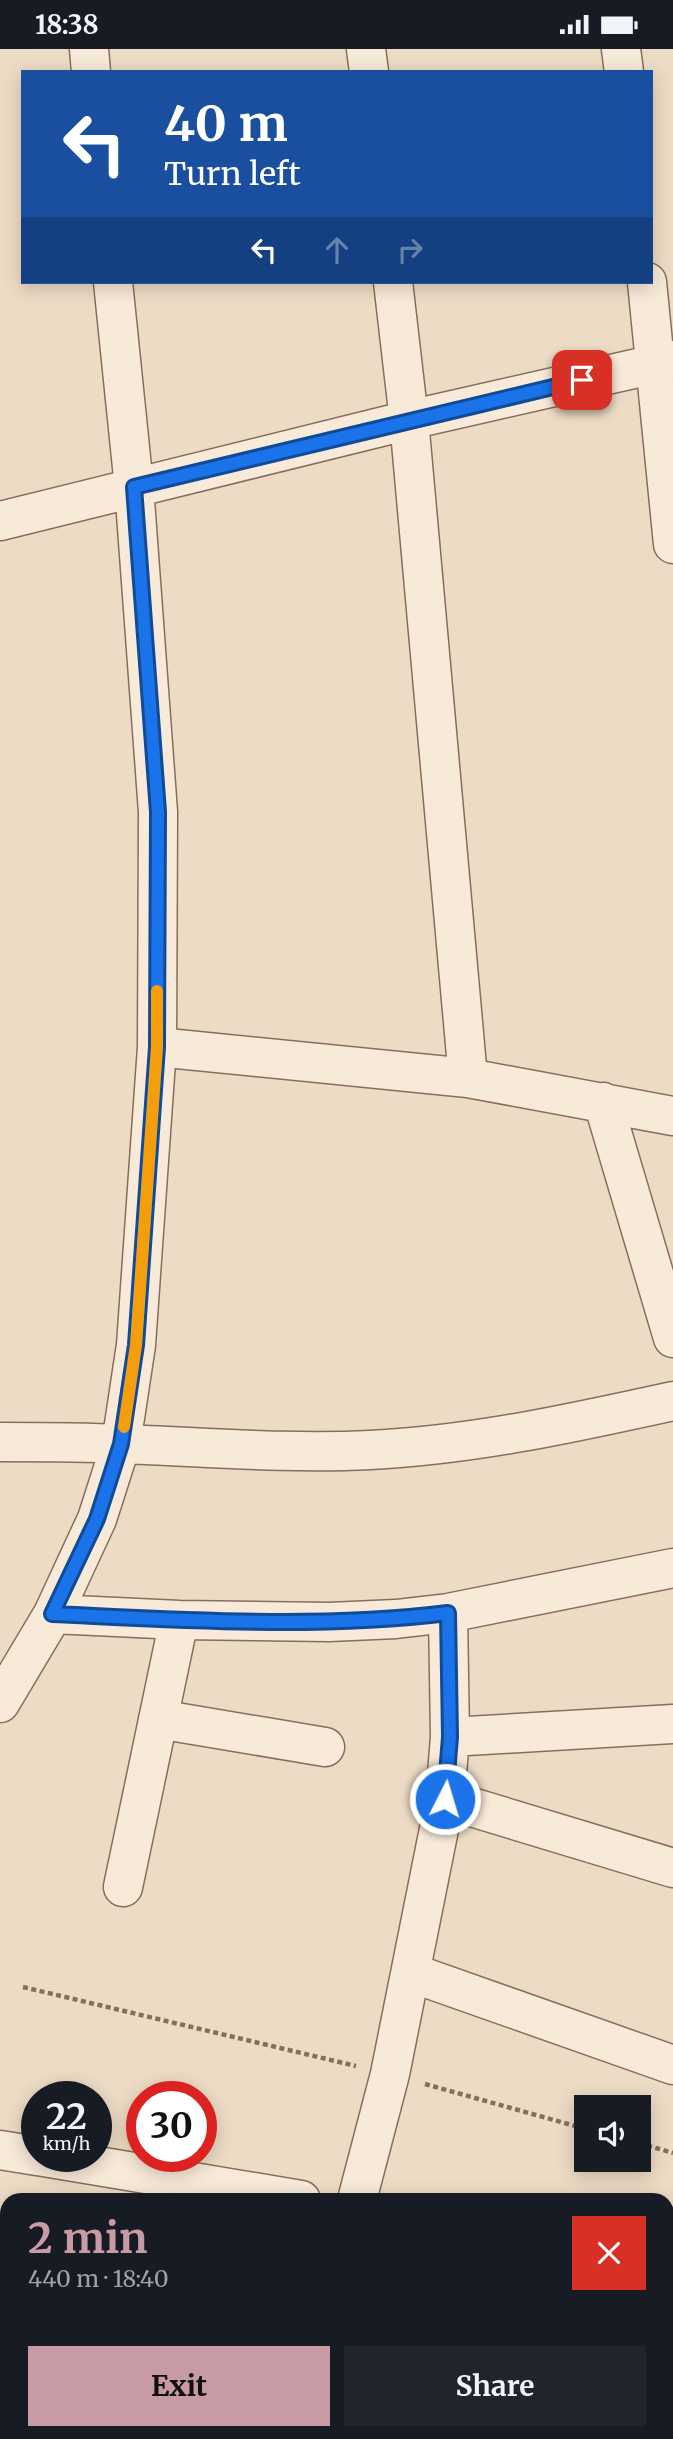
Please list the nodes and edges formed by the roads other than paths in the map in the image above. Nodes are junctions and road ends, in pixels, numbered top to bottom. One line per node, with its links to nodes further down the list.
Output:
1 (89, 49): 4 (street)
2 (366, 49): 5 (street)
3 (621, 49): 6 (street)
4 (91, 70)
5 (369, 70)
6 (624, 70)
7 (113, 284): 12 (street)
8 (393, 284): 11 (street)
9 (647, 284): 10 (street)
10 (664, 361): 11 (street); 14 (street)
11 (409, 420): 12 (street); 16 (street)
12 (134, 487): 13 (street); 15 (street)
13 (0, 521)
14 (673, 544)
15 (157, 1047): 16 (street); 23 (street)
16 (468, 1078): 17 (street)
17 (603, 1102): 18 (street); 19 (street)
18 (673, 1116)
19 (665, 1284): 20 (street)
20 (673, 1338)
21 (673, 1401): 23 (street)
22 (0, 1442): 23 (street)
23 (121, 1444): 26 (street)
24 (673, 1568): 25 (street)
25 (448, 1613): 27 (street); 31 (street)
26 (52, 1614): 27 (street); 28 (street)
27 (179, 1620): 29 (street)
28 (0, 1703)
29 (158, 1719): 32 (street); 35 (street)
30 (673, 1724): 31 (street)
31 (450, 1737): 33 (street)
32 (325, 1747)
33 (445, 1799): 34 (street); 36 (street)
34 (673, 1868)
35 (123, 1887)
36 (412, 1973): 37 (street); 42 (street)
37 (673, 2065)
38 (0, 2150): 39 (street)
39 (21, 2153)
40 (112, 2168): 41 (street)
41 (259, 2193)
42 (358, 2193)

